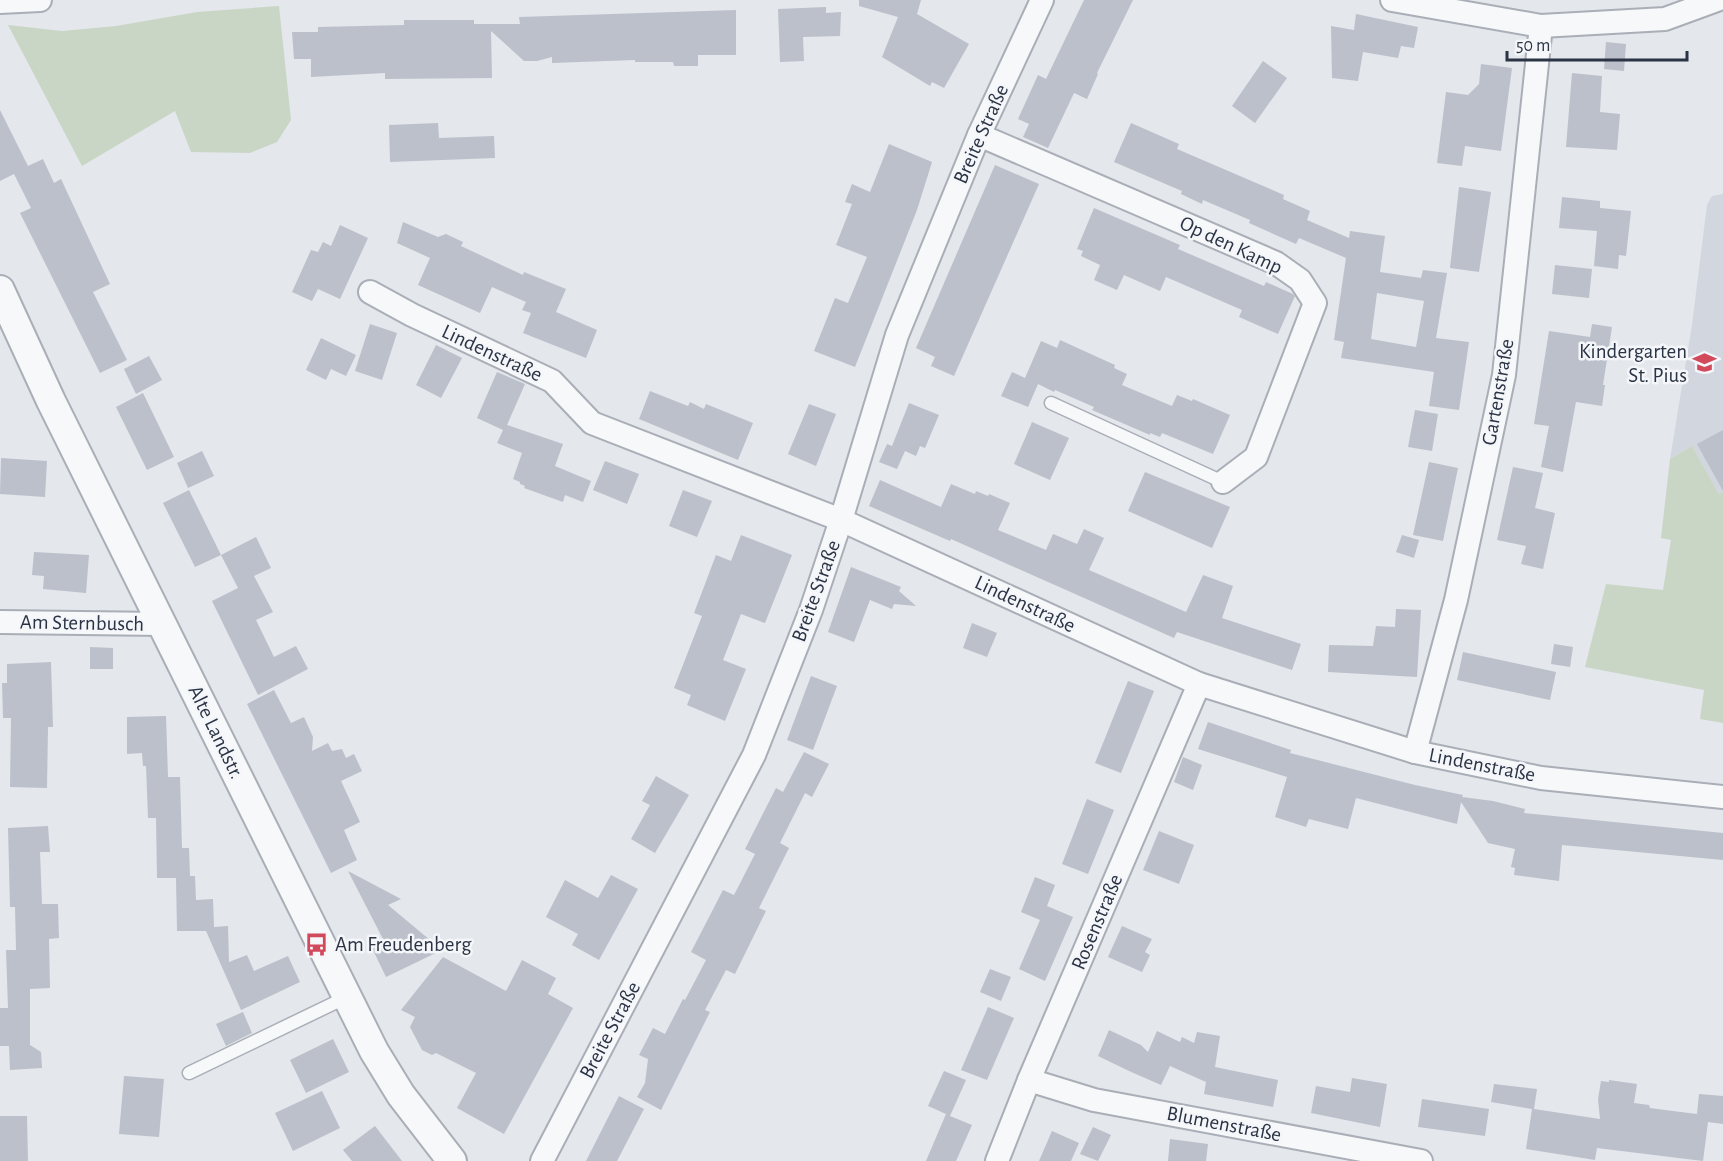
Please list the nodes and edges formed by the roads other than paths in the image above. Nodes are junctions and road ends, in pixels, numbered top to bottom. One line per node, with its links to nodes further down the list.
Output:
1 (40, 0): 5 (street)
2 (1042, 0): 7 (street, Breite Straße)
3 (1392, 0): 6 (street)
4 (1717, 0): 6 (street)
5 (0, 2)
6 (1541, 26): 16 (street, Gartenstraße)
7 (979, 135): 11 (street, Op den Kamp); 12 (street, Breite Straße)
8 (0, 290): 14 (street, Alte Landstr.)
9 (370, 292): 12 (street, Lindenstraße)
10 (1051, 403): 11 (lane)
11 (1224, 482)
12 (841, 520): 15 (street, Lindenstraße); 22 (street, Breite Straße)
13 (0, 622): 14 (street, Am Sternbusch)
14 (163, 624): 18 (street, Alte Landstr.)
15 (1199, 684): 16 (street, Lindenstraße); 20 (street, Rosenstraße)
16 (1415, 752): 17 (street, Lindenstraße)
17 (1723, 797)
18 (348, 996): 19 (lane); 21 (street, Alte Landstr.)
19 (189, 1073)
20 (1029, 1080): 23 (street, Rosenstraße); 24 (street, Blumenstraße)
21 (452, 1161)
22 (542, 1161)
23 (997, 1161)
24 (1421, 1161)

